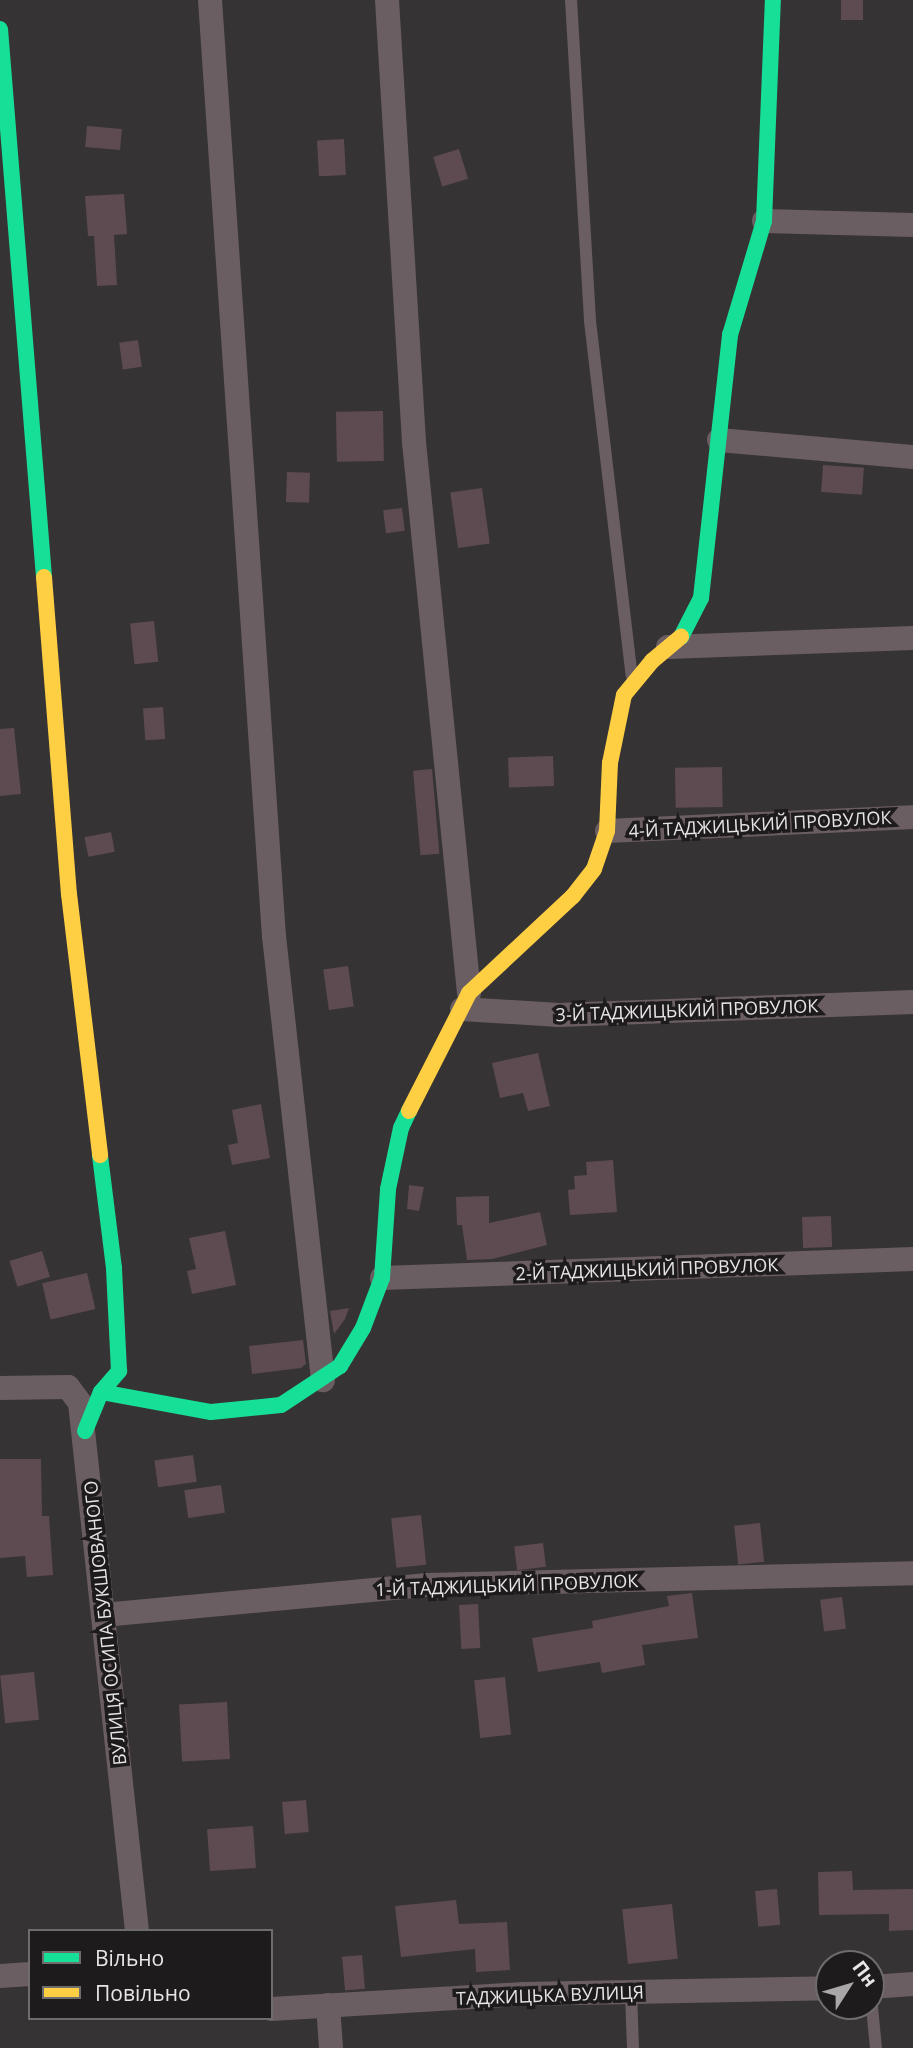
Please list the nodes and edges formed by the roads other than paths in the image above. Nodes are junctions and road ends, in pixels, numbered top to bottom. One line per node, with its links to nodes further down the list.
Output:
1 (210, 0): 19 (street)
2 (387, 0): 15 (street)
3 (571, 0): 12 (lane)
4 (773, 0): 6 (street)
5 (0, 29): 21 (street)
6 (764, 221): 7 (street); 8 (street)
7 (913, 225)
8 (719, 440): 9 (street); 11 (street)
9 (913, 457)
10 (913, 638): 11 (street)
11 (668, 648): 12 (street)
12 (633, 685): 14 (street)
13 (913, 817): 14 (street, 4-Й ТАДЖИЦЬКИЙ ПРОВУЛОК)
14 (607, 831): 15 (street)
15 (466, 1001): 16 (street, 3-Й ТАДЖИЦЬКИЙ ПРОВУЛОК); 18 (street)
16 (913, 1002)
17 (913, 1259): 18 (street, 2-Й ТАДЖИЦЬКИЙ ПРОВУЛОК)
18 (382, 1278): 19 (street)
19 (323, 1380): 21 (street)
20 (0, 1388): 22 (street, ВУЛИЦЯ ОСИПА БУКШОВАНОГО)
21 (101, 1392): 22 (street)
22 (85, 1431): 24 (street, ВУЛИЦЯ ОСИПА БУКШОВАНОГО)
23 (913, 1573): 24 (street, 1-Й ТАДЖИЦЬКИЙ ПРОВУЛОК)
24 (103, 1615): 25 (street, ВУЛИЦЯ ОСИПА БУКШОВАНОГО)
25 (137, 1929)
26 (28, 1974): 27 (street)
27 (0, 1976)
28 (913, 1984): 29 (street)
29 (885, 1986)
30 (815, 1988): 31 (street, ТАДЖИЦЬКА ВУЛИЦЯ)
31 (631, 1993): 32 (street, ТАДЖИЦЬКА ВУЛИЦЯ); 36 (lane)
32 (328, 2005): 33 (street, ТАДЖИЦЬКА ВУЛИЦЯ); 35 (street)
33 (273, 2009)
34 (873, 2020): 37 (lane)
35 (331, 2048)
36 (634, 2048)
37 (876, 2048)

